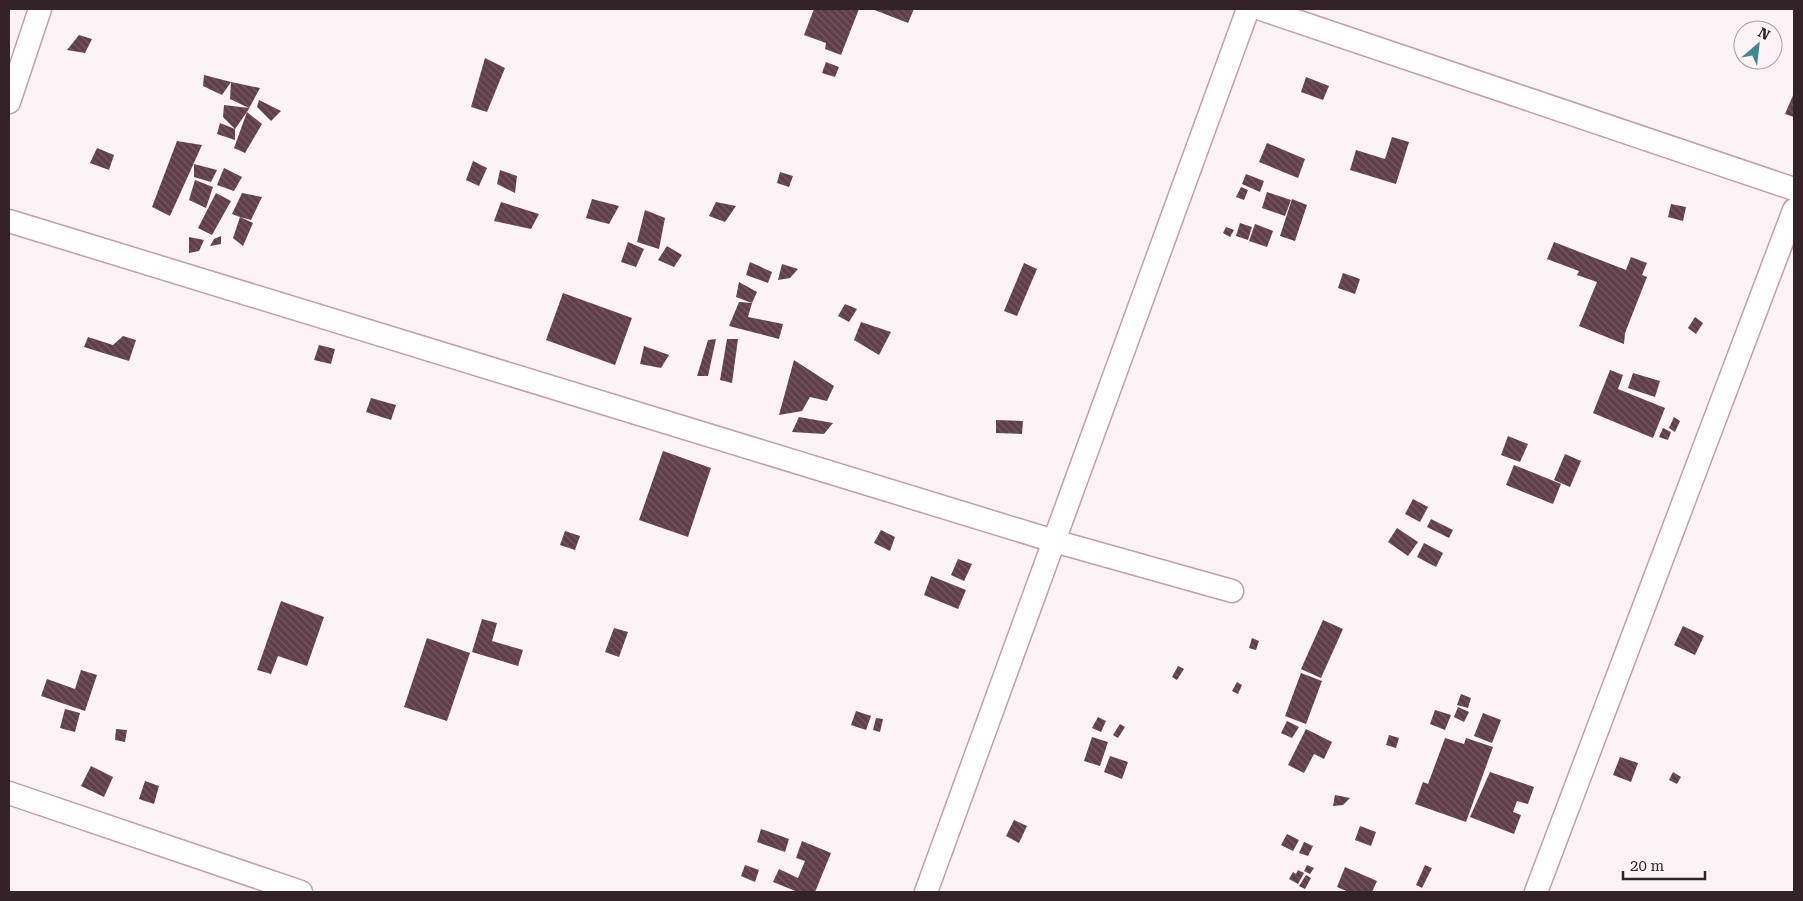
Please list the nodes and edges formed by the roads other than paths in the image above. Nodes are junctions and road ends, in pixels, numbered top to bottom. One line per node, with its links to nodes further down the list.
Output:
1 (40, 9): 4 (street)
2 (1248, 9): 8 (street)
3 (1261, 9): 5 (street)
4 (9, 102)
5 (1794, 189)
6 (1794, 210): 13 (street)
7 (9, 221): 8 (street)
8 (1054, 541): 9 (street); 12 (street)
9 (1232, 591)
10 (9, 793): 11 (street)
11 (300, 892)
12 (926, 892)
13 (1536, 892)

